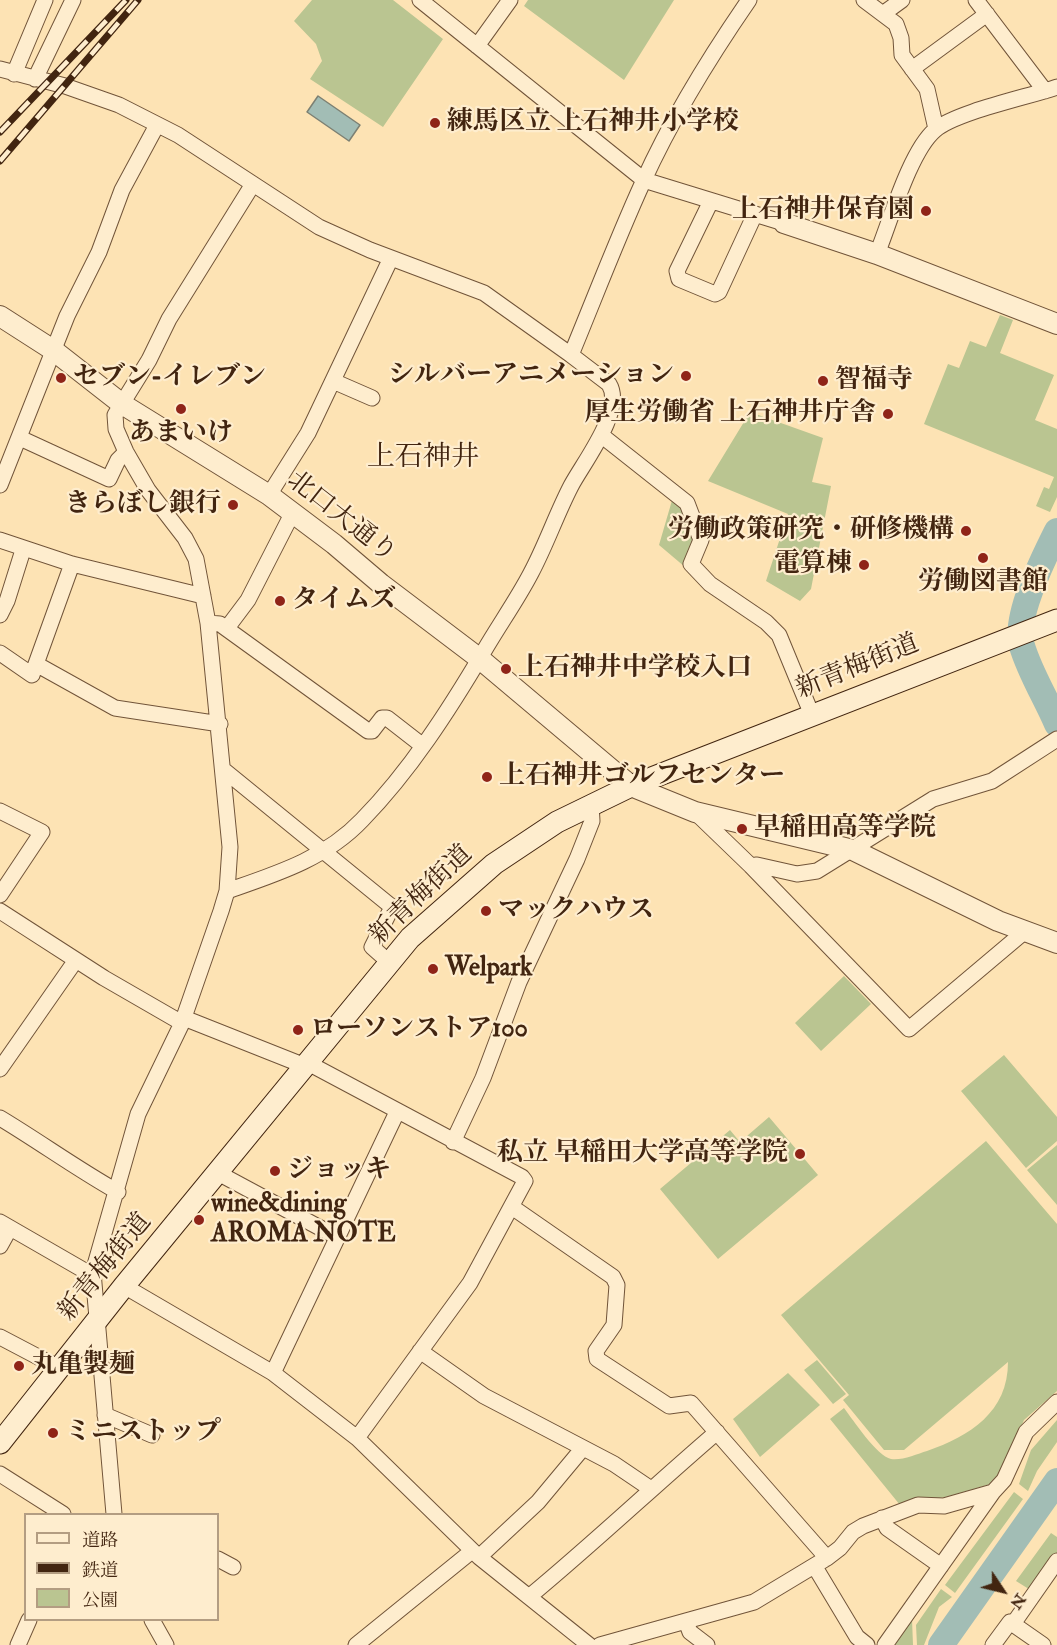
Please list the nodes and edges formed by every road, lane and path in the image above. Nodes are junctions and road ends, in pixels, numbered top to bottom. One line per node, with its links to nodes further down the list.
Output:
1 (45, 0): 13 (street)
2 (73, 0): 14 (street)
3 (420, 0): 11 (street)
4 (510, 0): 11 (street)
5 (749, 0): 18 (street)
6 (864, 0): 9 (street)
7 (902, 0): 9 (street)
8 (976, 0): 10 (street)
9 (884, 13): 12 (street)
10 (987, 14): 12 (street); 15 (street)
11 (477, 46): 18 (street)
12 (912, 69): 17 (street)
13 (7, 71): 14 (street)
14 (35, 79): 16 (street)
15 (1051, 89): 17 (street)
16 (157, 125): 19 (street); 27 (street)
17 (936, 129): 23 (street)
18 (644, 180): 20 (street); 28 (street)
19 (253, 184): 24 (street); 31 (street)
20 (711, 201): 21 (street); 21 (street)
21 (755, 214): 22 (street)
22 (784, 223): 23 (street)
23 (877, 254): 26 (street)
24 (391, 258): 28 (street); 29 (street)
25 (0, 316): 27 (street, 北口大通り)
26 (1057, 324)
27 (53, 350): 31 (street, 北口大通り); 33 (street)
28 (571, 355): 32 (street)
29 (333, 381): 30 (street); 36 (street)
30 (372, 398)
31 (122, 404): 34 (street); 36 (street, 北口大通り)
32 (601, 435): 47 (street); 49 (street)
33 (20, 438): 34 (street); 35 (street)
34 (126, 452): 41 (street)
35 (0, 485)
36 (269, 495): 37 (street, 北口大通り)
37 (292, 512): 45 (street); 47 (street, 北口大通り)
38 (0, 540): 39 (street)
39 (23, 550): 40 (street); 42 (street)
40 (72, 564): 41 (street); 48 (street)
41 (203, 596): 44 (street)
42 (0, 615)
43 (1057, 620): 49 (main road, 新青梅街道)
44 (208, 623): 45 (street); 50 (street)
45 (226, 628): 52 (street)
46 (0, 653): 48 (street)
47 (480, 659): 52 (street); 54 (street, 北口大通り)
48 (36, 664): 50 (street)
49 (812, 715): 54 (main road, 新青梅街道)
50 (220, 724): 53 (street)
51 (1056, 740): 58 (street)
52 (423, 746): 59 (street)
53 (225, 771): 59 (street); 61 (street)
54 (631, 786): 55 (main road, 新青梅街道); 57 (street, 北口大通り)
55 (591, 804): 67 (main road, 新青梅街道); 73 (street)
56 (0, 812): 62 (street)
57 (695, 812): 58 (street, 北口大通り); 60 (street)
58 (853, 850): 60 (street); 64 (street, 北口大通り)
59 (323, 853): 61 (street); 67 (street)
60 (752, 866): 64 (street)
61 (227, 891): 68 (street)
62 (0, 895)
63 (0, 911): 66 (street)
64 (1024, 932): 65 (street, 北口大通り)
65 (1057, 944)
66 (76, 960): 68 (street); 70 (street)
67 (390, 963): 69 (main road, 新青梅街道)
68 (183, 1020): 69 (street); 75 (street)
69 (307, 1065): 71 (street); 74 (main road, 新青梅街道)
70 (0, 1069)
71 (397, 1112): 73 (street); 78 (street)
72 (0, 1118): 75 (street)
73 (453, 1142): 76 (street)
74 (218, 1173): 78 (street); 81 (main road, 新青梅街道)
75 (118, 1191): 80 (street)
76 (512, 1207): 84 (street); 89 (street)
77 (5, 1225): 79 (street); 80 (street)
78 (337, 1237): 86 (street)
79 (0, 1246)
80 (93, 1272): 82 (street)
81 (124, 1286): 82 (main road, 新青梅街道); 86 (street)
82 (96, 1323): 85 (main road, 新青梅街道); 88 (street)
83 (0, 1337): 85 (street)
84 (420, 1351): 91 (street); 93 (street)
85 (61, 1369): 92 (main road, 新青梅街道)
86 (273, 1373): 91 (street)
87 (1057, 1402): 96 (street)
88 (105, 1415): 90 (street); 98 (street)
89 (717, 1432): 95 (street); 103 (street)
90 (152, 1435)
91 (357, 1438): 100 (street)
92 (0, 1443)
93 (583, 1448): 95 (street); 100 (street)
94 (0, 1474): 97 (street)
95 (651, 1489): 106 (street)
96 (993, 1492): 99 (street); 104 (street)
97 (60, 1513)
98 (114, 1513)
99 (882, 1518): 103 (street); 104 (street)
100 (476, 1554): 106 (street); 113 (street)
101 (219, 1560): 105 (street)
102 (1057, 1561): 110 (street)
103 (821, 1562): 109 (street); 117 (street)
104 (941, 1566): 118 (street)
105 (233, 1567)
106 (530, 1596): 114 (street)
107 (29, 1621): 111 (street)
108 (153, 1621): 112 (street)
109 (686, 1622): 115 (street); 116 (street)
110 (1013, 1624): 119 (street); 120 (street)
111 (18, 1645)
112 (166, 1645)
113 (357, 1645)
114 (589, 1645)
115 (600, 1645)
116 (707, 1645)
117 (867, 1645)
118 (885, 1645)
119 (993, 1645)
120 (1043, 1645)

